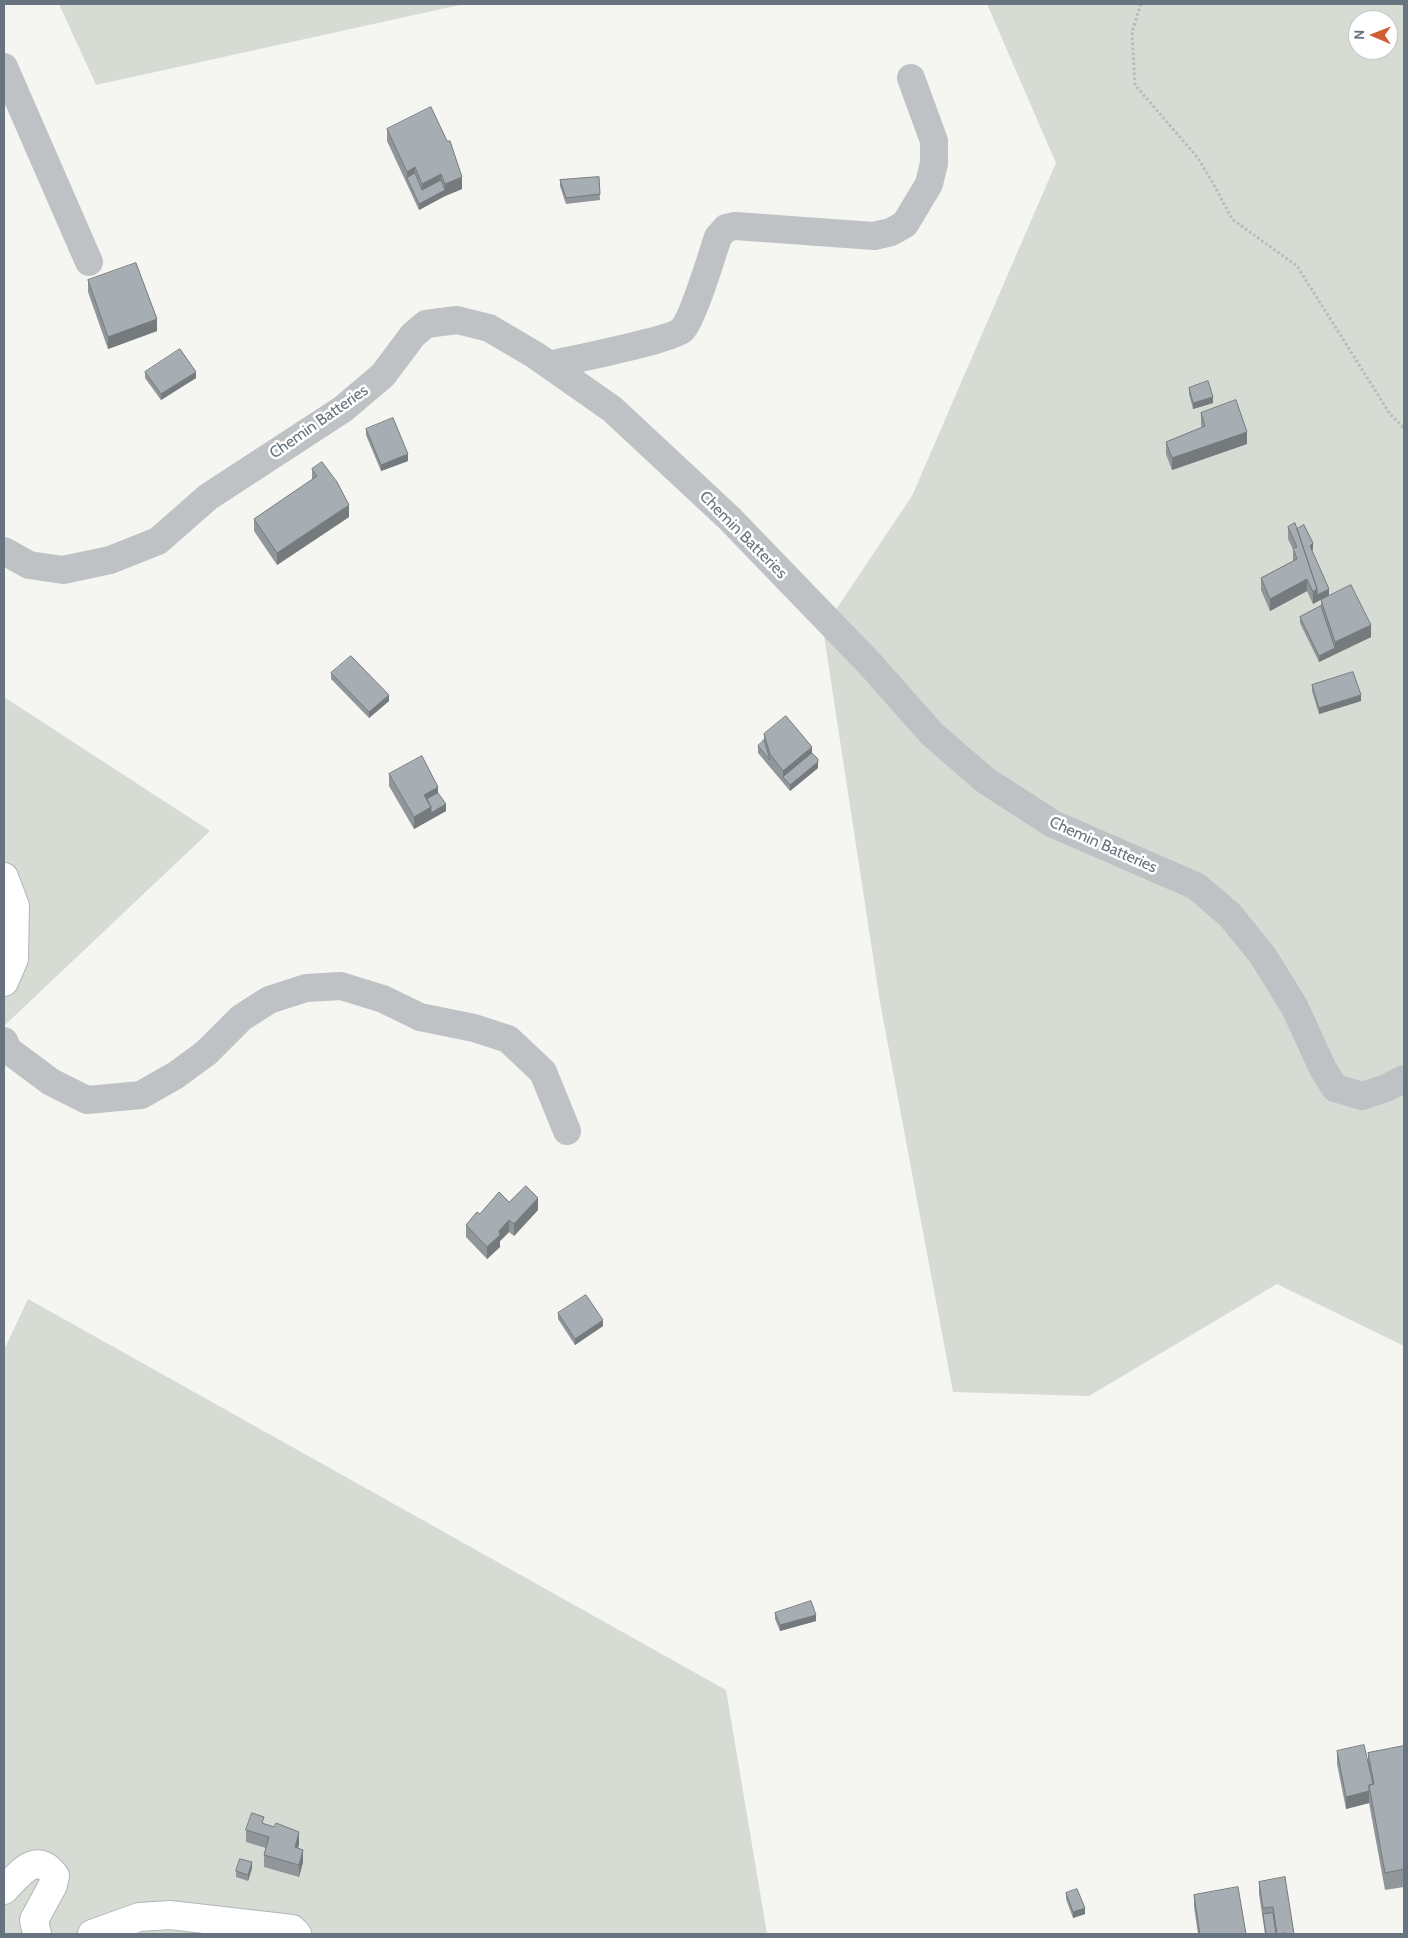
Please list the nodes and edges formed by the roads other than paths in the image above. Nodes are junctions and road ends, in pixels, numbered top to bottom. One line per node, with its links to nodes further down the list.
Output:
1 (4, 67): 3 (street)
2 (912, 78): 4 (street)
3 (89, 262)
4 (549, 365): 5 (street, Chemin Batteries); 9 (street, Chemin Batteries)
5 (4, 551)
6 (4, 877): 7 (main road)
7 (4, 982)
8 (4, 1041): 10 (street)
9 (1404, 1079)
10 (567, 1131)
11 (4, 1890): 12 (main road)
12 (37, 1934)
13 (92, 1934): 14 (main road)
14 (297, 1934)

